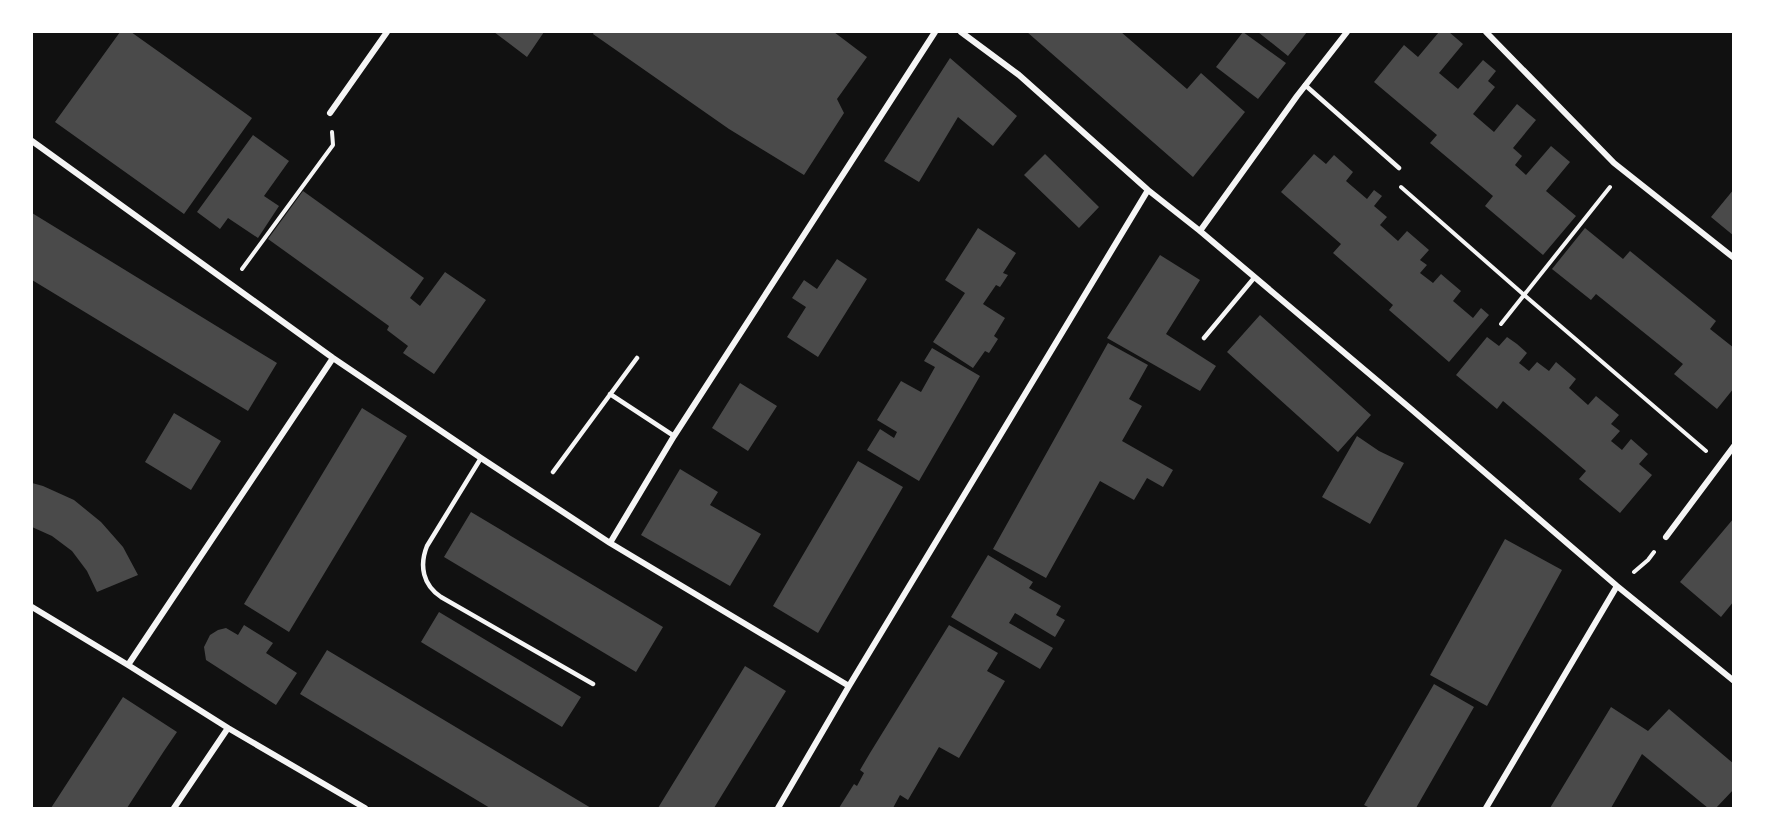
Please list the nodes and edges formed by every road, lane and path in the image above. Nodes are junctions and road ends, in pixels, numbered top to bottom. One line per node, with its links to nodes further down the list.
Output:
1 (387, 32): 7 (street)
2 (935, 32): 23 (street)
3 (961, 32): 12 (street)
4 (1347, 32): 6 (street)
5 (1486, 32): 11 (street)
6 (1305, 85): 9 (lane); 13 (street)
7 (330, 113): 16 (path)
8 (32, 141): 16 (street)
9 (1392, 161): 10 (lane); 17 (path)
10 (1399, 168)
11 (1623, 170): 14 (street); 17 (path)
12 (1148, 190): 13 (street); 35 (street)
13 (1200, 231): 15 (street)
14 (1734, 258)
15 (1254, 278): 19 (lane); 30 (street)
16 (231, 284): 20 (street)
17 (1523, 294): 18 (path); 26 (path)
18 (1501, 324)
19 (1204, 338)
20 (333, 358): 25 (street); 32 (street)
21 (637, 358): 22 (lane)
22 (610, 394): 23 (lane); 27 (lane)
23 (674, 436): 29 (street)
24 (1734, 447): 26 (street)
25 (480, 458): 29 (street); 34 (lane)
26 (1720, 463): 28 (street)
27 (553, 472)
28 (1666, 537): 30 (path)
29 (610, 543): 35 (street)
30 (1617, 586): 33 (street); 40 (street)
31 (32, 607): 32 (street)
32 (128, 665): 36 (street)
33 (1734, 681)
34 (593, 684)
35 (849, 686): 39 (street)
36 (228, 728): 37 (street); 38 (street)
37 (174, 808)
38 (365, 808)
39 (778, 808)
40 (1486, 808)

